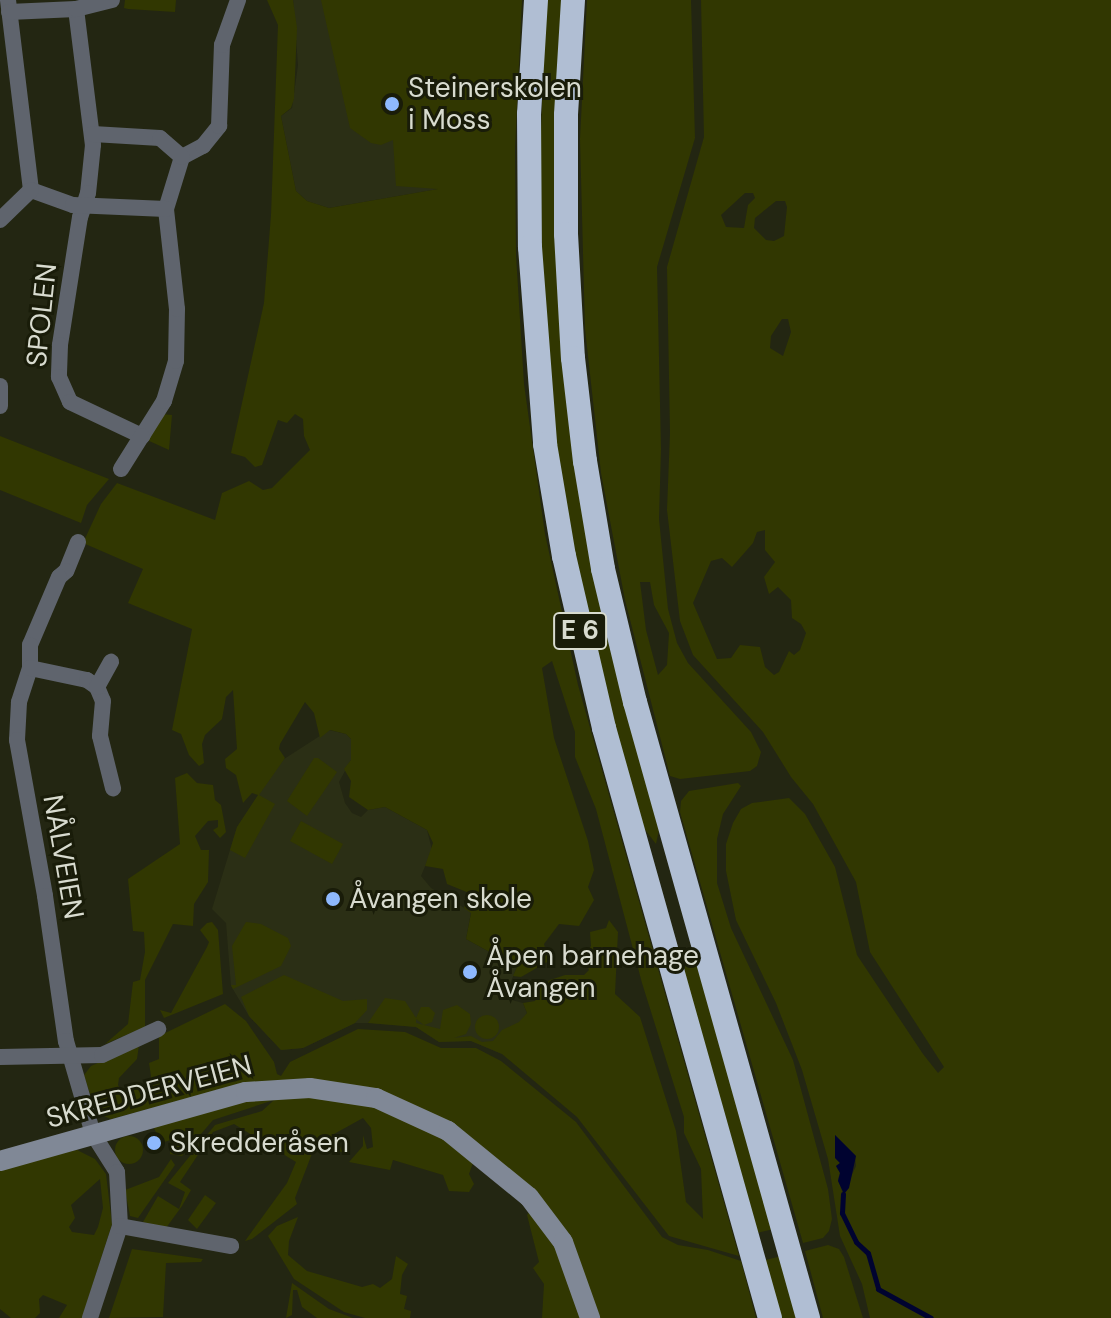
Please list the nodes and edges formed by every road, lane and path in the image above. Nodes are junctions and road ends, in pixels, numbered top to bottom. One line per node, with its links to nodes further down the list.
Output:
1 (112, 0): 6 (street)
2 (238, 0): 9 (street)
3 (536, 0): 33 (highway, E 6)
4 (573, 0): 34 (highway, E 6)
5 (8, 6): 6 (street); 7 (street)
6 (76, 9): 8 (street, SPOLEN)
7 (7, 51): 10 (street)
8 (93, 134): 9 (street); 11 (street, SPOLEN)
9 (182, 157): 12 (street)
10 (31, 190): 11 (street); 13 (street)
11 (85, 205): 12 (street); 16 (street, SPOLEN)
12 (166, 209): 16 (street)
13 (0, 220)
14 (0, 386): 15 (street)
15 (0, 406)
16 (142, 436): 17 (street)
17 (121, 469)
18 (78, 542): 20 (street, NÅLVEIEN)
19 (111, 662): 21 (street)
20 (30, 668): 21 (street); 22 (street, NÅLVEIEN)
21 (97, 687): 23 (street)
22 (10, 756): 26 (street, NÅLVEIEN)
23 (113, 788)
24 (158, 1029): 26 (street, SKREDDERVEIEN)
25 (0, 1057): 26 (street)
26 (70, 1057): 27 (street, NÅLVEIEN)
27 (93, 1134): 28 (street, SKREDDERVEIEN); 29 (street, NÅLVEIEN); 32 (street, SKREDDERVEIEN)
28 (0, 1161)
29 (120, 1226): 30 (street); 31 (street)
30 (231, 1246)
31 (90, 1318)
32 (590, 1318)
33 (770, 1318)
34 (808, 1318)

